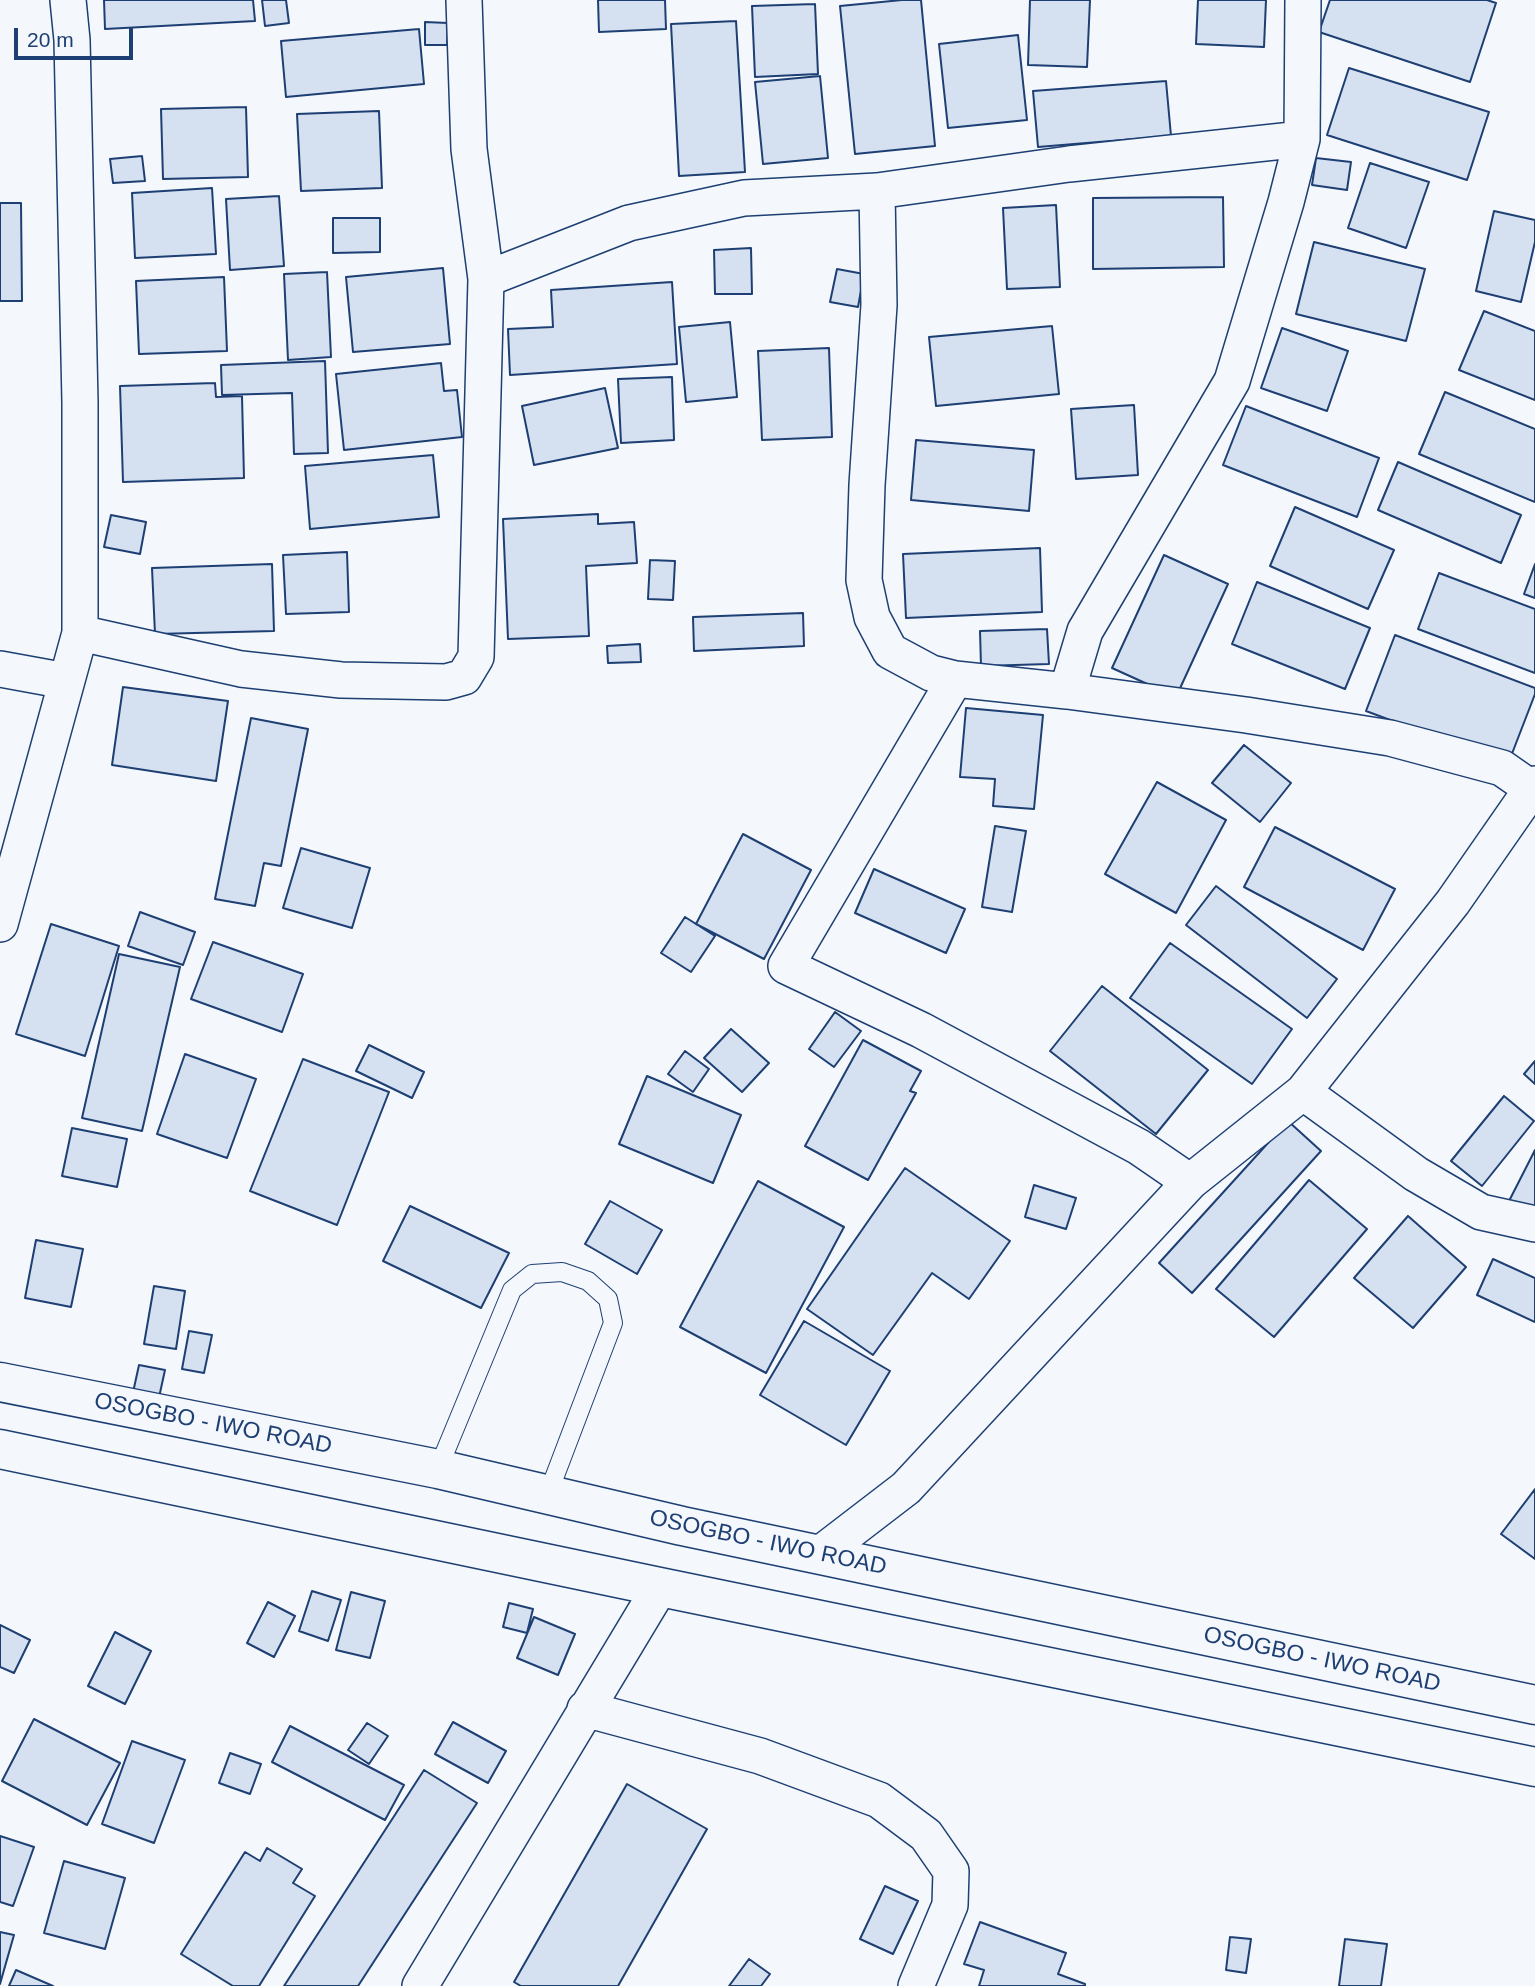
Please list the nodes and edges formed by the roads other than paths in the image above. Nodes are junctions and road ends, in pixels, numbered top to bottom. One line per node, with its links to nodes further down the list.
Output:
1 (68, 0): 7 (street)
2 (464, 0): 6 (street)
3 (1303, 0): 4 (street)
4 (1302, 139): 5 (street); 11 (street)
5 (877, 191): 6 (street); 9 (street)
6 (486, 279): 7 (street)
7 (80, 633): 10 (street)
8 (0, 669): 10 (street)
9 (955, 679): 11 (street); 15 (street)
10 (66, 681): 13 (street)
11 (1067, 691): 12 (street)
12 (1533, 786): 14 (street)
13 (0, 924)
14 (1303, 1092): 15 (street); 16 (street)
15 (1190, 1182): 21 (street)
16 (1535, 1224)
17 (0, 1382): 19 (main road, OSOGBO - IWO ROAD)
18 (0, 1449): 22 (main road)
19 (438, 1469): 20 (main road, OSOGBO - IWO ROAD); 20 (lane)
20 (548, 1494): 21 (main road, OSOGBO - IWO ROAD)
21 (820, 1554): 23 (main road, OSOGBO - IWO ROAD)
22 (660, 1587): 24 (street); 25 (main road)
23 (1535, 1705)
24 (585, 1709): 26 (street); 27 (street)
25 (1535, 1767)
26 (420, 1986)
27 (916, 1986)

